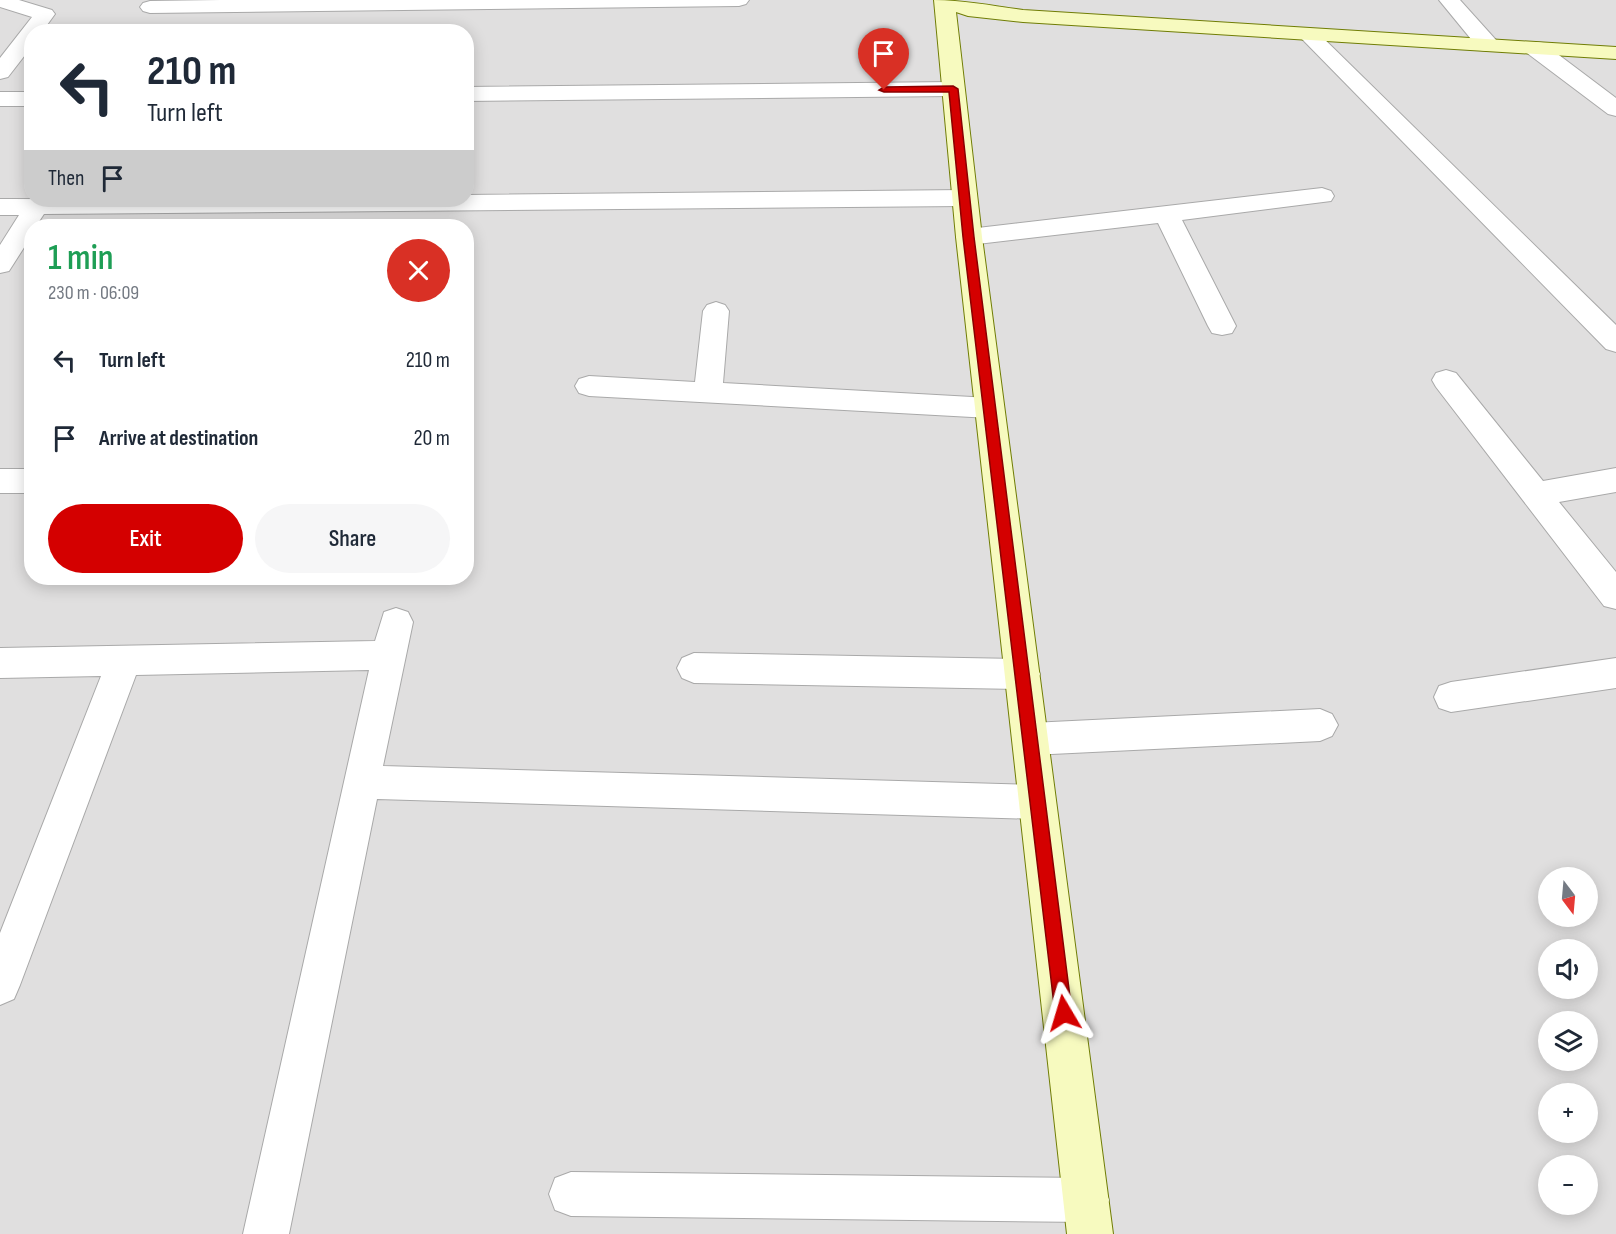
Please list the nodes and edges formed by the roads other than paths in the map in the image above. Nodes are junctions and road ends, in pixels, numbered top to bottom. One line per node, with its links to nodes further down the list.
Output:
1 (739, 0): 7 (street)
2 (944, 0): 15 (street)
3 (948, 0): 9 (street)
4 (1449, 0): 11 (street)
5 (0, 1): 8 (street)
6 (150, 7): 7 (street)
7 (320, 9)
8 (37, 24)
9 (1308, 34): 11 (street); 33 (street)
10 (24, 41): 14 (street)
11 (1488, 45): 12 (street)
12 (1535, 48): 13 (street); 19 (street)
13 (1616, 53)
14 (0, 72)
15 (953, 89): 16 (street); 21 (street)
16 (474, 94)
17 (0, 99): 18 (street)
18 (24, 99)
19 (1616, 109)
20 (1322, 196): 25 (street)
21 (964, 198): 26 (street); 29 (street)
22 (0, 207): 23 (street)
23 (36, 207): 24 (street); 27 (street)
24 (224, 210): 26 (street)
25 (1166, 214): 29 (street); 32 (street)
26 (412, 215)
27 (29, 219)
28 (24, 226): 30 (street)
29 (969, 237): 37 (street)
30 (0, 265)
31 (716, 311): 36 (street)
32 (1222, 327)
33 (1616, 342)
34 (1446, 380): 41 (street)
35 (589, 387): 36 (street)
36 (708, 393): 37 (street)
37 (990, 408): 46 (street)
38 (1616, 480): 41 (street)
39 (0, 481): 40 (street)
40 (24, 481)
41 (1537, 494): 42 (street)
42 (1616, 596)
43 (124, 661): 44 (street); 51 (street); 53 (street)
44 (0, 663)
45 (694, 668): 46 (street)
46 (1023, 674): 50 (street)
47 (1616, 674): 48 (street)
48 (1450, 697)
49 (1320, 725): 50 (street)
50 (1031, 739): 52 (street)
51 (362, 782): 52 (street); 56 (street)
52 (1038, 802): 55 (street)
53 (0, 985)
54 (571, 1194): 55 (street)
55 (1088, 1217)
56 (266, 1234)

